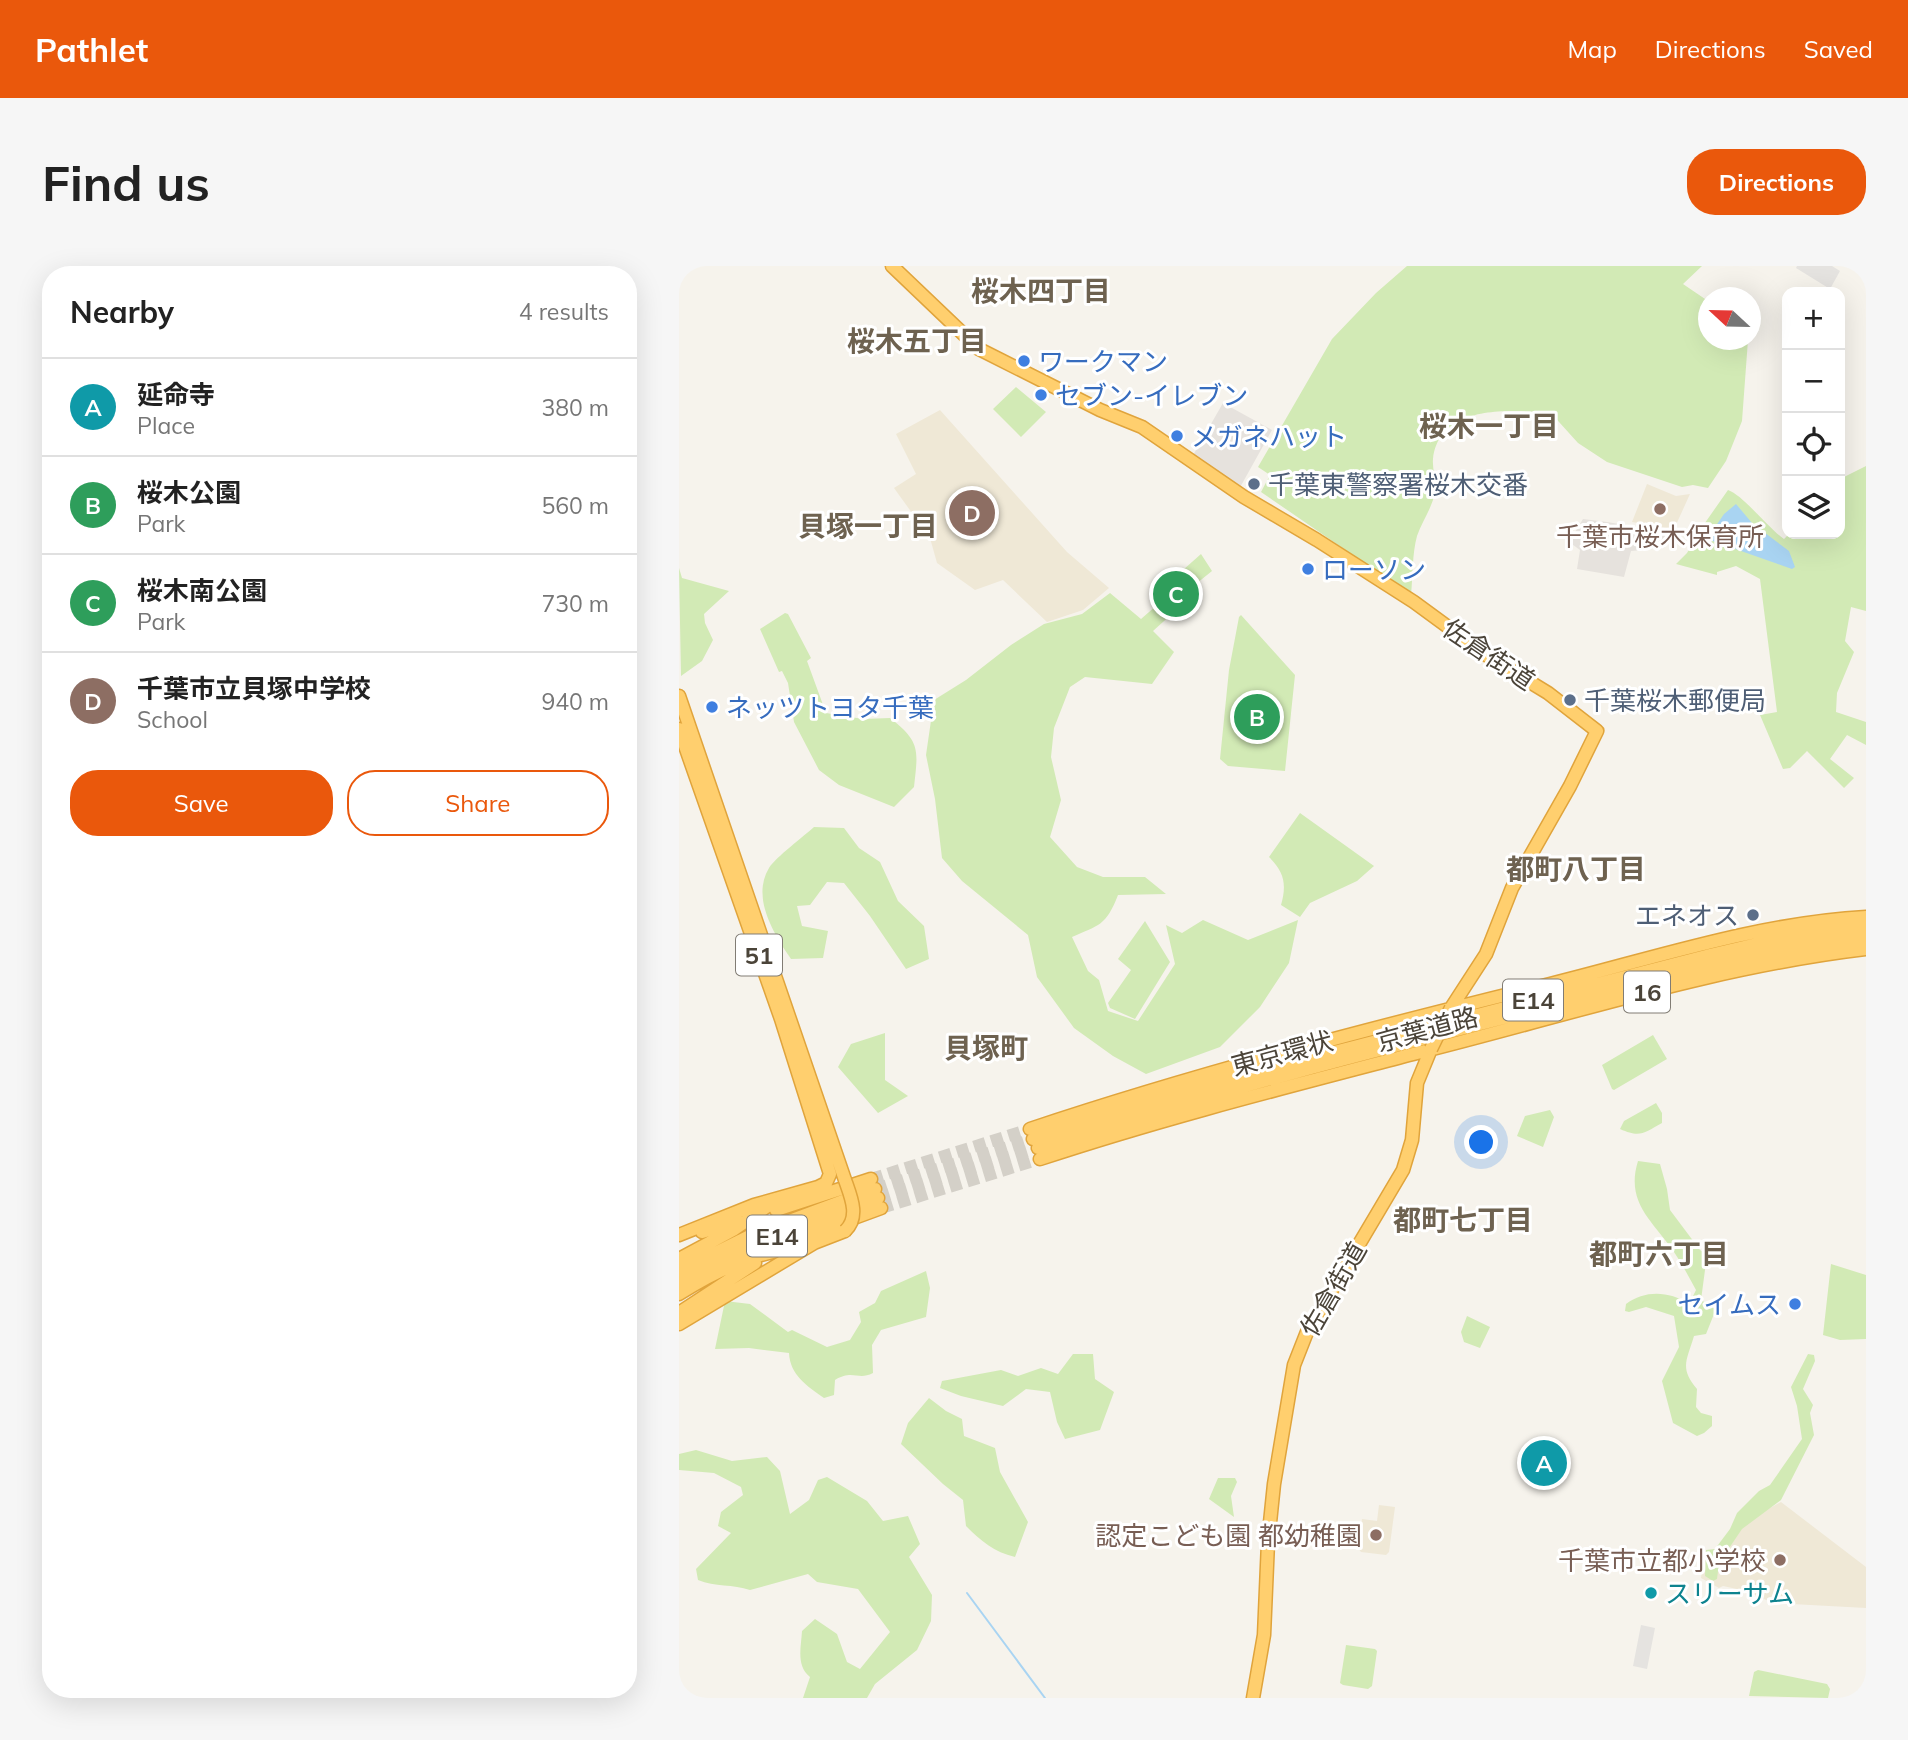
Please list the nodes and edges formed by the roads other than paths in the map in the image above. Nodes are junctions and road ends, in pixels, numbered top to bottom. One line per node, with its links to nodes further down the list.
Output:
1 (892, 266): 8 (highway, 佐倉街道)
2 (679, 696): 21 (highway, 51, bridge)
3 (679, 729): 14 (highway, 51)
4 (1866, 917): 9 (highway, 東京環状 / 16)
5 (1866, 927): 12 (highway, 京葉道路 / E14)
6 (1866, 939): 12 (highway, 京葉道路 / E14)
7 (1866, 949): 11 (highway, 東京環状 / 16)
8 (1468, 983): 9 (highway); 10 (highway, 佐倉街道)
9 (1482, 1000): 10 (highway, 東京環状 / 16)
10 (1451, 1008): 11 (highway, 佐倉街道, bridge); 12 (highway, 東京環状 / 16)
11 (1431, 1049): 12 (highway, 東京環状 / 16); 32 (highway, 佐倉街道)
12 (1035, 1144)
13 (876, 1194): 15 (highway); 19 (highway); 25 (highway, E14); 27 (highway, E14)
14 (782, 1197): 18 (highway); 23 (highway)
15 (776, 1210)
16 (738, 1221): 17 (highway)
17 (723, 1226): 20 (highway); 22 (highway)
18 (679, 1235)
19 (794, 1241)
20 (679, 1243)
21 (814, 1243): 28 (highway); 31 (highway)
22 (679, 1250)
23 (679, 1259)
24 (755, 1263): 26 (highway)
25 (679, 1271)
26 (734, 1276): 29 (highway); 30 (highway)
27 (679, 1282)
28 (679, 1294)
29 (679, 1300)
30 (679, 1313)
31 (679, 1324)
32 (1253, 1698)

